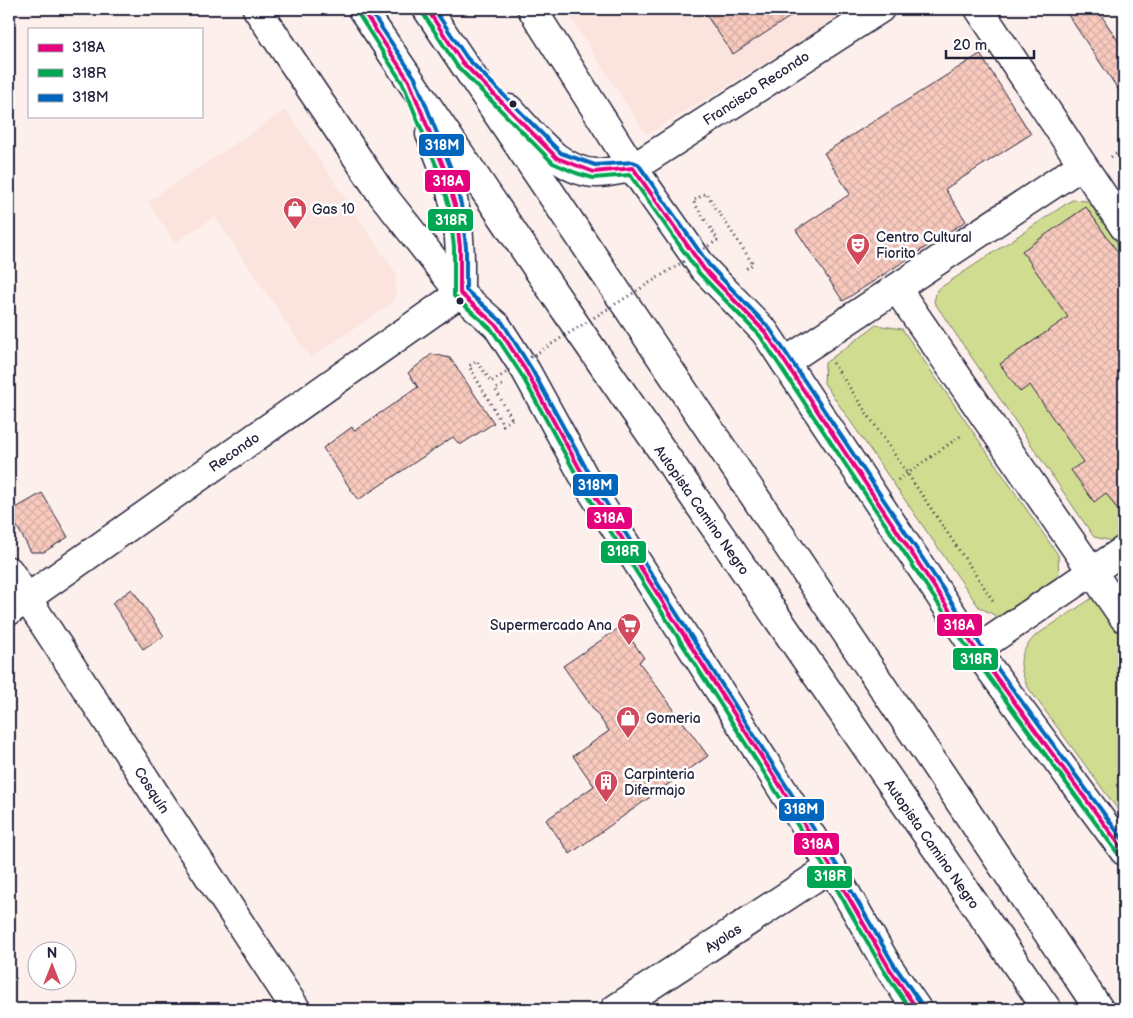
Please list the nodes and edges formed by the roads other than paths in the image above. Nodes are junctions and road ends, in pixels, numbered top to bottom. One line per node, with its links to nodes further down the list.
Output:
1 (257, 9): 13 (main road)
2 (362, 9): 8 (main road, Autopista Camino Negro)
3 (427, 9): 7 (main road)
4 (532, 9): 10 (main road)
5 (880, 9): 10 (main road, Francisco Recondo)
6 (979, 9): 9 (main road)
7 (462, 62): 10 (main road); 27 (main road)
8 (409, 82): 13 (main road); 26 (main road, Autopista Camino Negro)
9 (1082, 165): 11 (main road); 12 (main road)
10 (633, 168): 14 (main road)
11 (1124, 227)
12 (897, 289): 14 (main road); 17 (main road)
13 (460, 293): 18 (main road, Recondo); 22 (main road)
14 (786, 362): 20 (main road)
15 (1124, 550): 17 (main road)
16 (9, 571): 18 (main road, Cosquín)
17 (1092, 572): 19 (main road); 20 (main road)
18 (18, 605): 23 (main road, Cosquín)
19 (1124, 618)
20 (976, 650): 21 (main road)
21 (1124, 851)
22 (831, 867): 24 (main road, Ayolas); 25 (main road)
23 (296, 1009)
24 (615, 1009)
25 (917, 1009)
26 (1047, 1009)
27 (1099, 1009)

